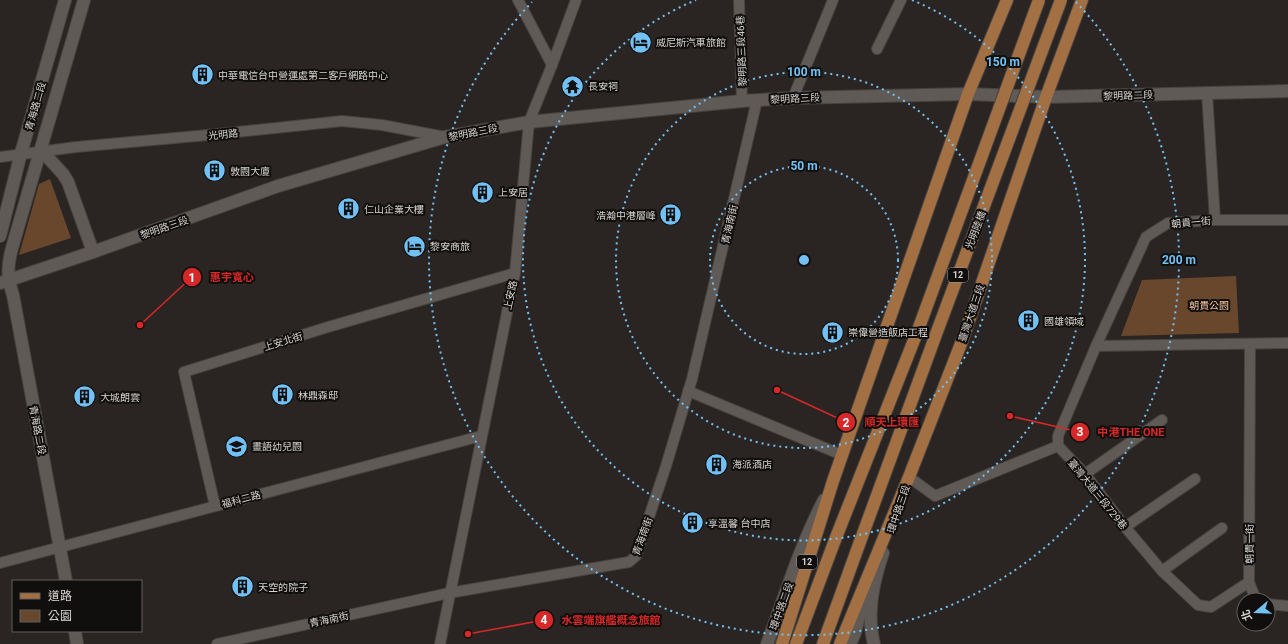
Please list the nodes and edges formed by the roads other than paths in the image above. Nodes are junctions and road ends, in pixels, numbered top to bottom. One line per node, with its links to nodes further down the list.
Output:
1 (65, 0): 24 (main road, 青海路二段)
2 (84, 0): 23 (main road, 青海路二段)
3 (518, 0): 13 (street)
4 (576, 0): 13 (street, 上安路)
5 (739, 0): 20 (street, 黎明路三段46巷)
6 (833, 0): 18 (street)
7 (901, 0): 12 (street)
8 (1040, 0): 63 (main road, 光明陸橋 / 12, bridge)
9 (1061, 0): 64 (main road, 光明陸橋 / 12, bridge)
10 (1082, 0): 17 (main road, 臺灣大道三段 / 12)
11 (1005, 1): 16 (main road, 12)
12 (877, 49)
13 (552, 65): 21 (street, 上安路)
14 (1288, 90): 15 (main road, 黎明路二段)
15 (1207, 93): 17 (main road, 黎明路二段); 26 (street)
16 (968, 94): 17 (main road, 黎明路二段); 18 (main road, 黎明路三段); 39 (main road, 12)
17 (1046, 97): 41 (main road, 臺灣大道三段 / 12)
18 (793, 98): 19 (main road, 黎明路三段)
19 (757, 100): 20 (main road, 黎明路三段); 35 (street, 青海南街)
20 (742, 101): 21 (main road, 黎明路三段)
21 (529, 122): 22 (main road, 黎明路三段); 30 (street, 上安路)
22 (445, 137): 23 (street, 光明路); 29 (main road, 黎明路三段)
23 (41, 150): 24 (street, 光明路); 29 (main road); 31 (main road, 青海路二段)
24 (21, 153): 25 (street, 光明路); 28 (main road, 青海路二段)
25 (0, 157)
26 (1215, 220): 27 (street, 朝貴一街); 34 (street, 朝貴一街)
27 (1288, 220)
28 (0, 236)
29 (93, 252): 31 (main road, 黎明路三段)
30 (515, 273): 37 (street, 上安路); 44 (street, 上安北街)
31 (3, 278): 47 (main road, 青海路二段)
32 (1288, 343): 33 (street)
33 (1250, 344): 34 (street); 51 (street, 朝貴一街)
34 (1096, 346): 38 (street, 朝貴一街)
35 (688, 391): 39 (street); 53 (street, 青海南街)
36 (1162, 420): 40 (street)
37 (481, 436): 44 (street, 福科二路); 53 (street, 上安路)
38 (1058, 446): 40 (street, 臺灣大道三段729巷); 41 (street)
39 (842, 455): 43 (main road, 12)
40 (1085, 474): 45 (street, 臺灣大道三段729巷)
41 (909, 477): 65 (main road, 臺灣大道三段 / 12); 66 (main road, 環中路三段); 67 (main road, 環中路三段)
42 (1195, 479): 45 (street)
43 (833, 481): 60 (main road, 環中路二段); 61 (main road); 62 (main road, 12)
44 (215, 506): 47 (street, 福科二路)
45 (1125, 527): 49 (street, 臺灣大道三段729巷)
46 (1222, 528): 49 (street)
47 (60, 547): 48 (street, 福科二路); 50 (main road, 青海路二段)
48 (0, 563)
49 (1162, 571): 51 (street, 臺灣大道三段729巷)
50 (66, 580)
51 (1249, 582): 52 (street, 朝貴一街)
52 (1253, 592)
53 (449, 593): 58 (street, 青海南街); 59 (street, 上安路)
54 (1276, 605): 55 (street)
55 (1288, 606)
56 (75, 632): 57 (main road)
57 (77, 644)
58 (217, 644)
59 (440, 644)
60 (767, 644)
61 (776, 644)
62 (782, 644)
63 (796, 644)
64 (823, 644)
65 (840, 644)
66 (850, 644)
67 (874, 644)

